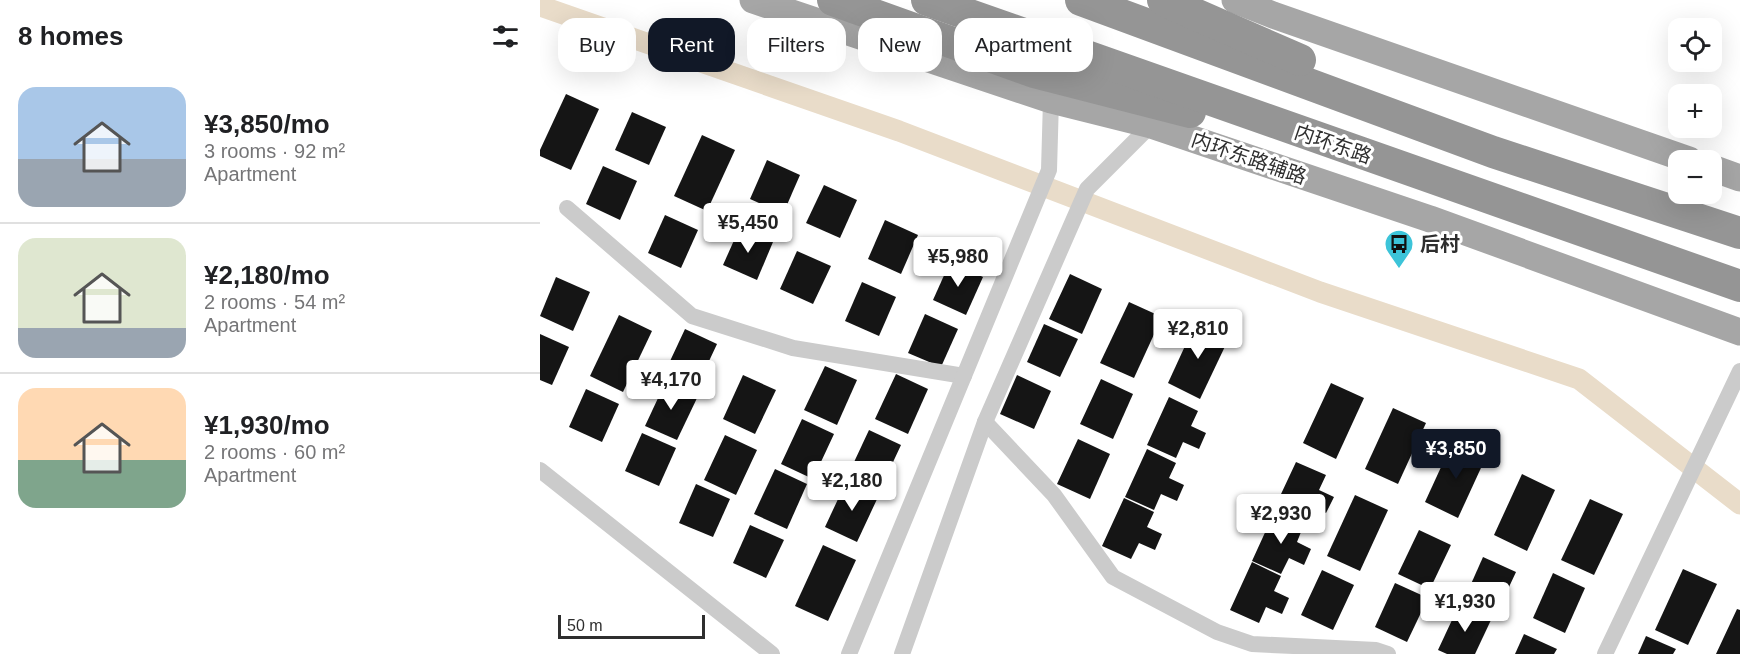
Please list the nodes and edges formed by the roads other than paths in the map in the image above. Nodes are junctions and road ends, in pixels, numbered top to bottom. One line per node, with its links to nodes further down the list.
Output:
1 (753, 0): 8 (main road, 内环东路辅路)
2 (833, 0): 12 (highway)
3 (927, 0): 12 (highway, 内环东路)
4 (1081, 0): 10 (highway)
5 (1163, 0): 10 (highway)
6 (1235, 0): 7 (main road)
7 (1264, 8): 11 (main road)
8 (1051, 100): 9 (main road, 内环东路辅路); 20 (street)
9 (1151, 125): 18 (main road, 内环东路辅路); 21 (street)
10 (1493, 152): 16 (highway)
11 (1668, 152)
12 (1401, 168): 17 (highway, 内环东路)
13 (1722, 172): 14 (main road)
14 (1740, 178)
15 (567, 208): 20 (street)
16 (1740, 233)
17 (1740, 286)
18 (1740, 332)
19 (1740, 371): 27 (street)
20 (964, 376): 24 (street)
21 (985, 423): 25 (street); 26 (street)
22 (540, 470): 23 (street)
23 (772, 654)
24 (849, 654)
25 (902, 654)
26 (1388, 654)
27 (1605, 654)

